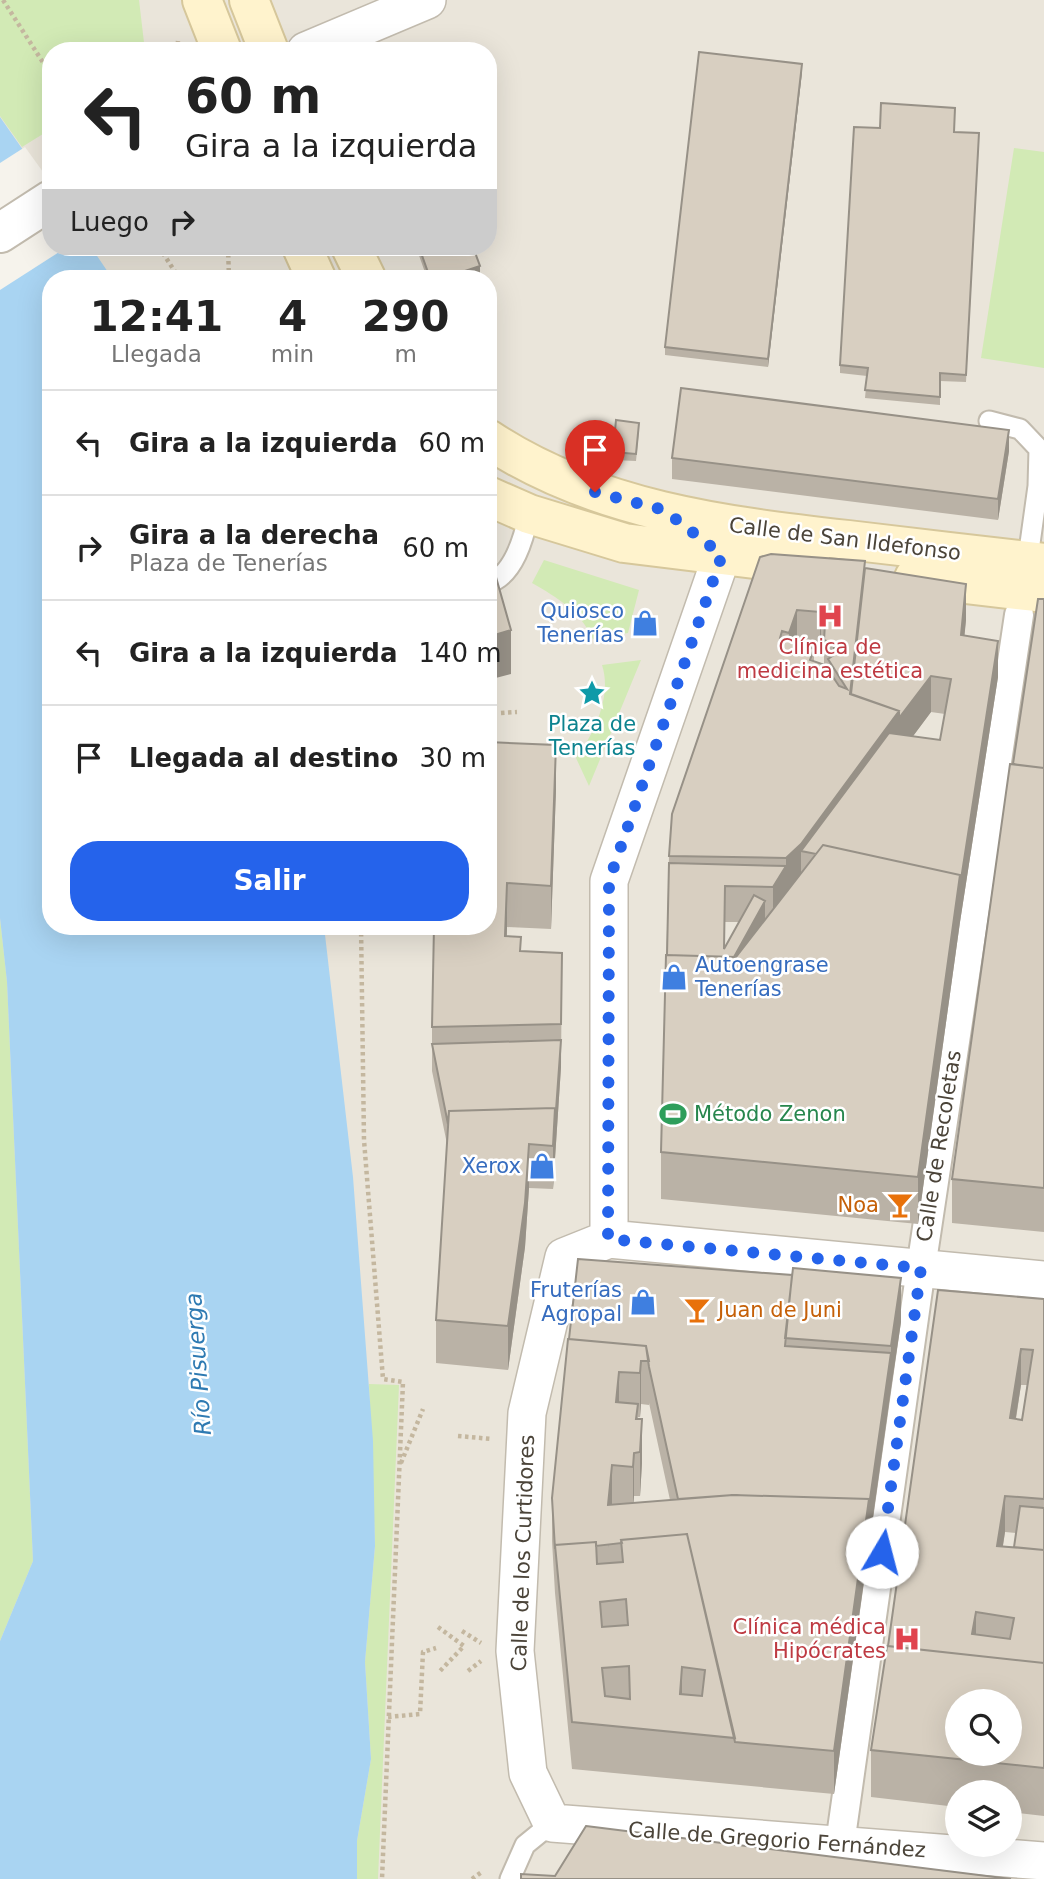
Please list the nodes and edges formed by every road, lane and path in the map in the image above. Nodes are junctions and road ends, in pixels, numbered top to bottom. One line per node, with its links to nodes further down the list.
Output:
1 (3, 0): 8 (path)
2 (202, 0): 5 (main road)
3 (249, 0): 6 (main road)
4 (428, 0): 7 (street)
5 (218, 42)
6 (266, 42)
7 (328, 42)
8 (42, 61)
9 (42, 206): 10 (street)
10 (0, 233)
11 (989, 421): 18 (lane)
12 (497, 445): 14 (main road, Calle de San Ildefonso)
13 (497, 499): 15 (main road, Calle de San Ildefonso)
14 (664, 510): 16 (street, Calle de San Ildefonso); 18 (main road, Calle de San Ildefonso)
15 (529, 514): 16 (main road, Calle de San Ildefonso); 17 (lane)
16 (722, 555): 18 (main road, Calle de San Ildefonso); 22 (street)
17 (497, 579)
18 (1032, 584): 23 (street, Calle de Recoletas)
19 (517, 712): 20 (path)
20 (501, 713)
21 (361, 935): 28 (path)
22 (608, 1239): 23 (street); 33 (street, Calle de los Curtidores)
23 (921, 1268): 24 (street); 34 (street, Calle de Recoletas)
24 (1044, 1280)
25 (423, 1409): 28 (path)
26 (458, 1436): 27 (path)
27 (504, 1439)
28 (400, 1467): 32 (path)
29 (438, 1627): 31 (path)
30 (436, 1648): 32 (path)
31 (440, 1671)
32 (388, 1717): 36 (path)
33 (552, 1823): 34 (street, Calle de Gregorio Fernández); 37 (lane)
34 (840, 1844): 35 (street, Calle de Gregorio Fernández)
35 (1044, 1861)
36 (382, 1879)
37 (510, 1879)

